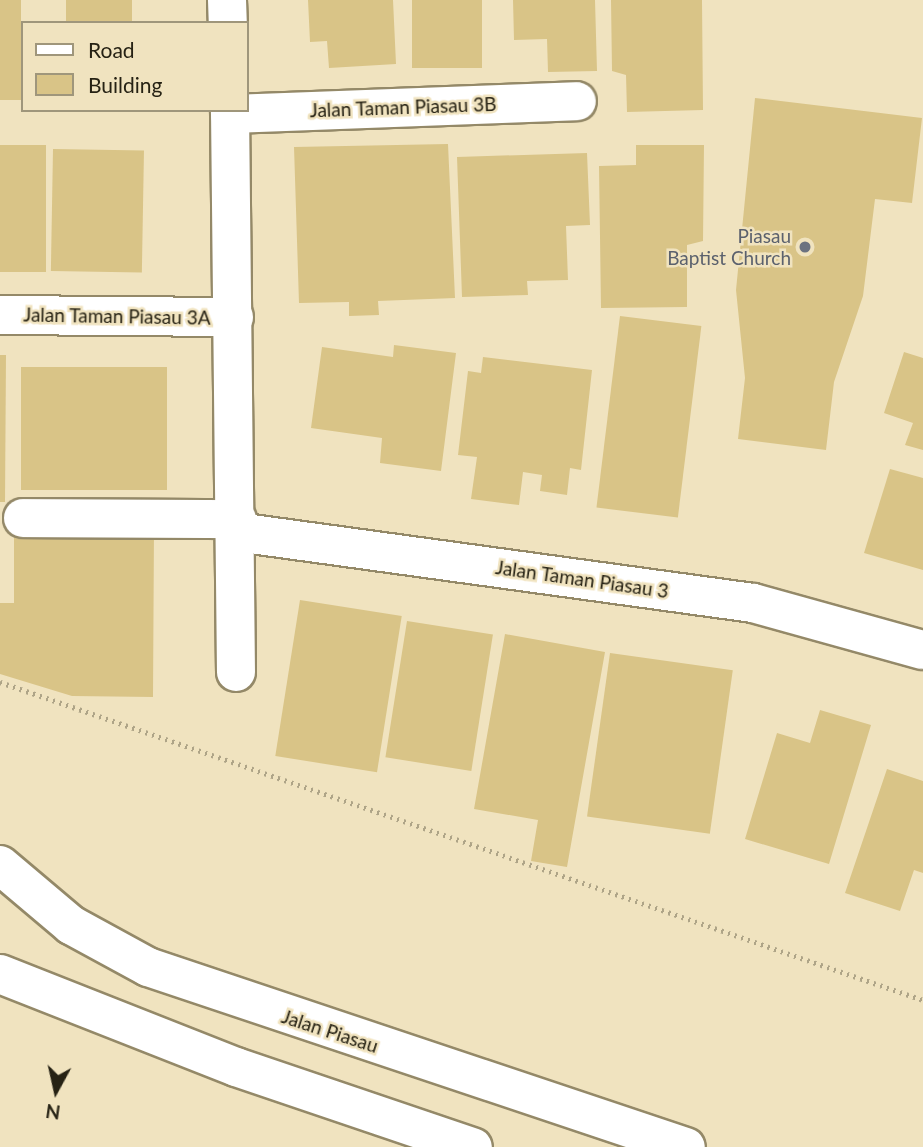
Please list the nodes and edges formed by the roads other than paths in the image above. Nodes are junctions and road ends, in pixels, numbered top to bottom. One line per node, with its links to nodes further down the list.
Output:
1 (227, 0): 2 (street)
2 (228, 21)
3 (577, 101): 4 (street, Jalan Taman Piasau 3B)
4 (248, 111)
5 (230, 112): 7 (street)
6 (0, 314): 7 (street, Jalan Taman Piasau 3A)
7 (234, 317): 9 (street)
8 (23, 518): 9 (street, Jalan Taman Piasau 3)
9 (237, 525): 10 (street, Jalan Taman Piasau 3); 11 (street)
10 (923, 650)
11 (236, 672)
12 (0, 865): 15 (street, Jalan Piasau)
13 (0, 974): 14 (street)
14 (473, 1147)
15 (686, 1147)

